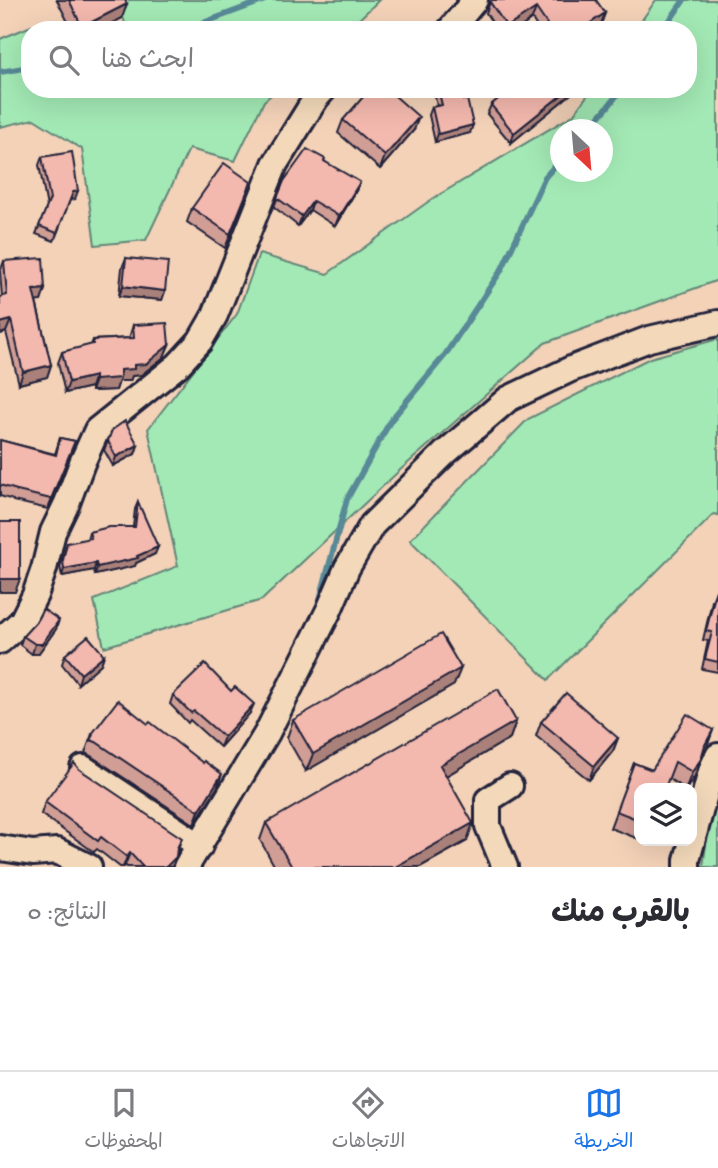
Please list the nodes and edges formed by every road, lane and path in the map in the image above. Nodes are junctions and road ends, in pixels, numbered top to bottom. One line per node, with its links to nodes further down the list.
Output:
1 (475, 0): 2 (street)
2 (458, 21)
3 (316, 98): 5 (street)
4 (718, 323): 9 (street)
5 (0, 641)
6 (718, 757): 14 (street)
7 (83, 768): 9 (street)
8 (510, 786): 13 (street)
9 (200, 846): 12 (street)
10 (0, 848): 11 (street)
11 (89, 867)
12 (186, 867)
13 (506, 867)
14 (687, 867)

